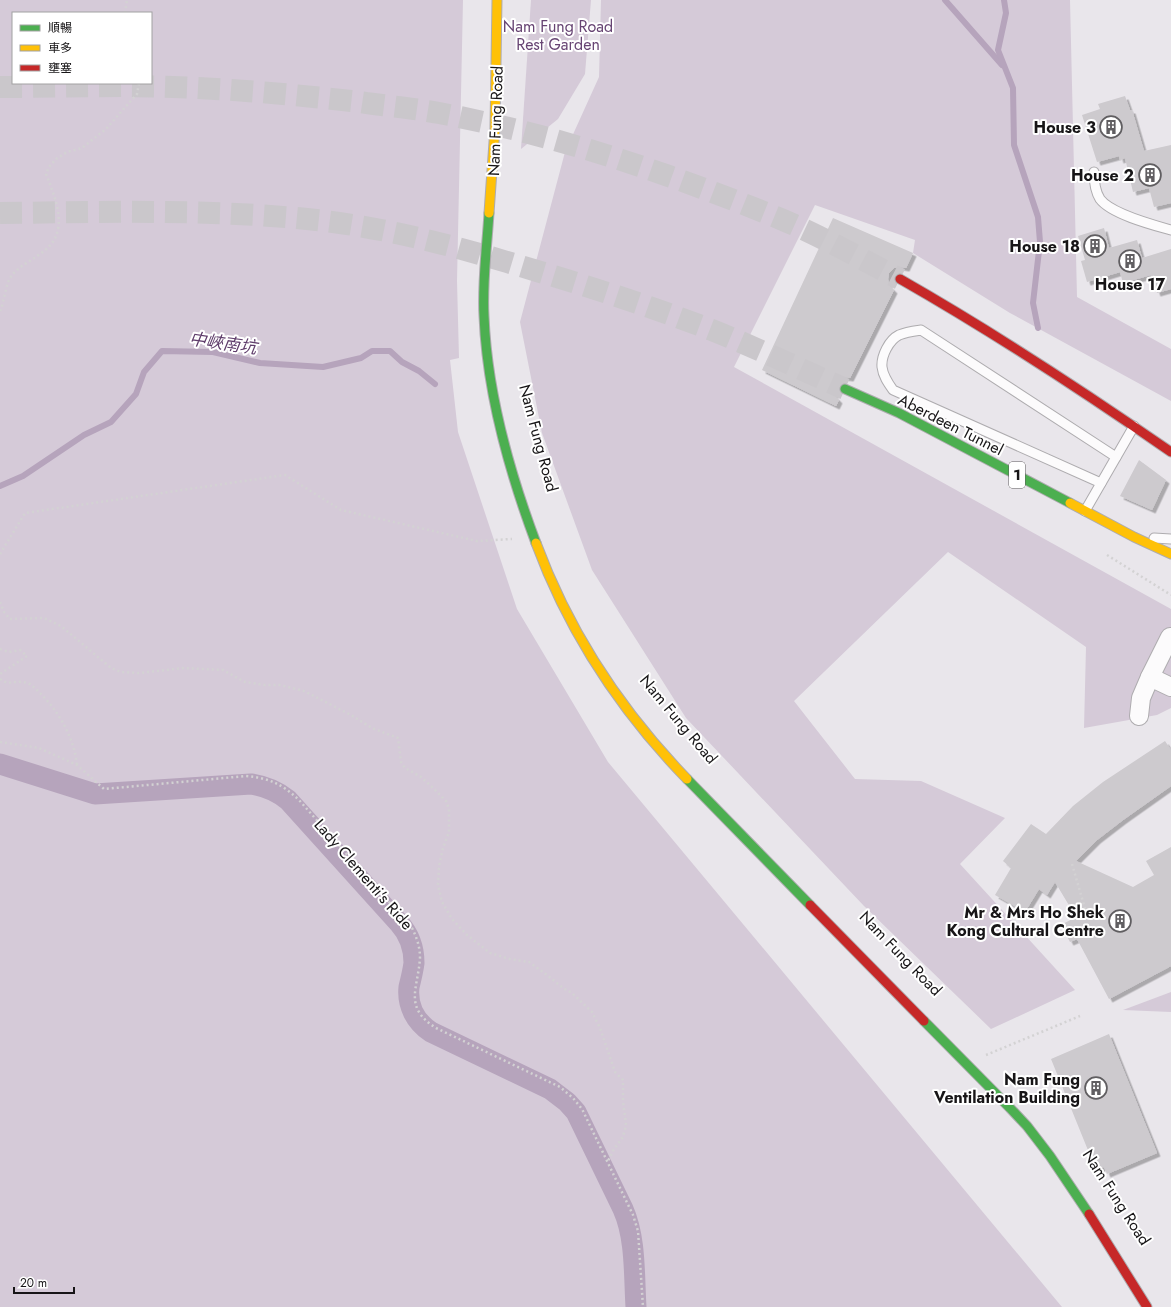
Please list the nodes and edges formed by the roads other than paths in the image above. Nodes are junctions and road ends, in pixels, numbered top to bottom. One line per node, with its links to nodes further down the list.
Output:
1 (497, 0): 18 (main road, Nam Fung Road)
2 (1094, 172): 3 (lane)
3 (1171, 230)
4 (900, 278): 6 (main road)
5 (845, 389): 10 (main road, Aberdeen Tunnel / 1)
6 (1134, 426): 7 (main road); 8 (lane)
7 (1171, 452)
8 (1116, 457): 9 (lane); 9 (lane)
9 (1101, 483): 10 (lane)
10 (1085, 511): 11 (main road, Aberdeen Tunnel / 1)
11 (1134, 537): 12 (lane); 13 (main road, Aberdeen Tunnel / 1)
12 (1171, 539)
13 (1171, 554)
14 (1170, 637): 15 (street)
15 (1150, 677): 16 (street); 17 (street)
16 (1171, 686)
17 (1140, 716)
18 (1147, 1307)

